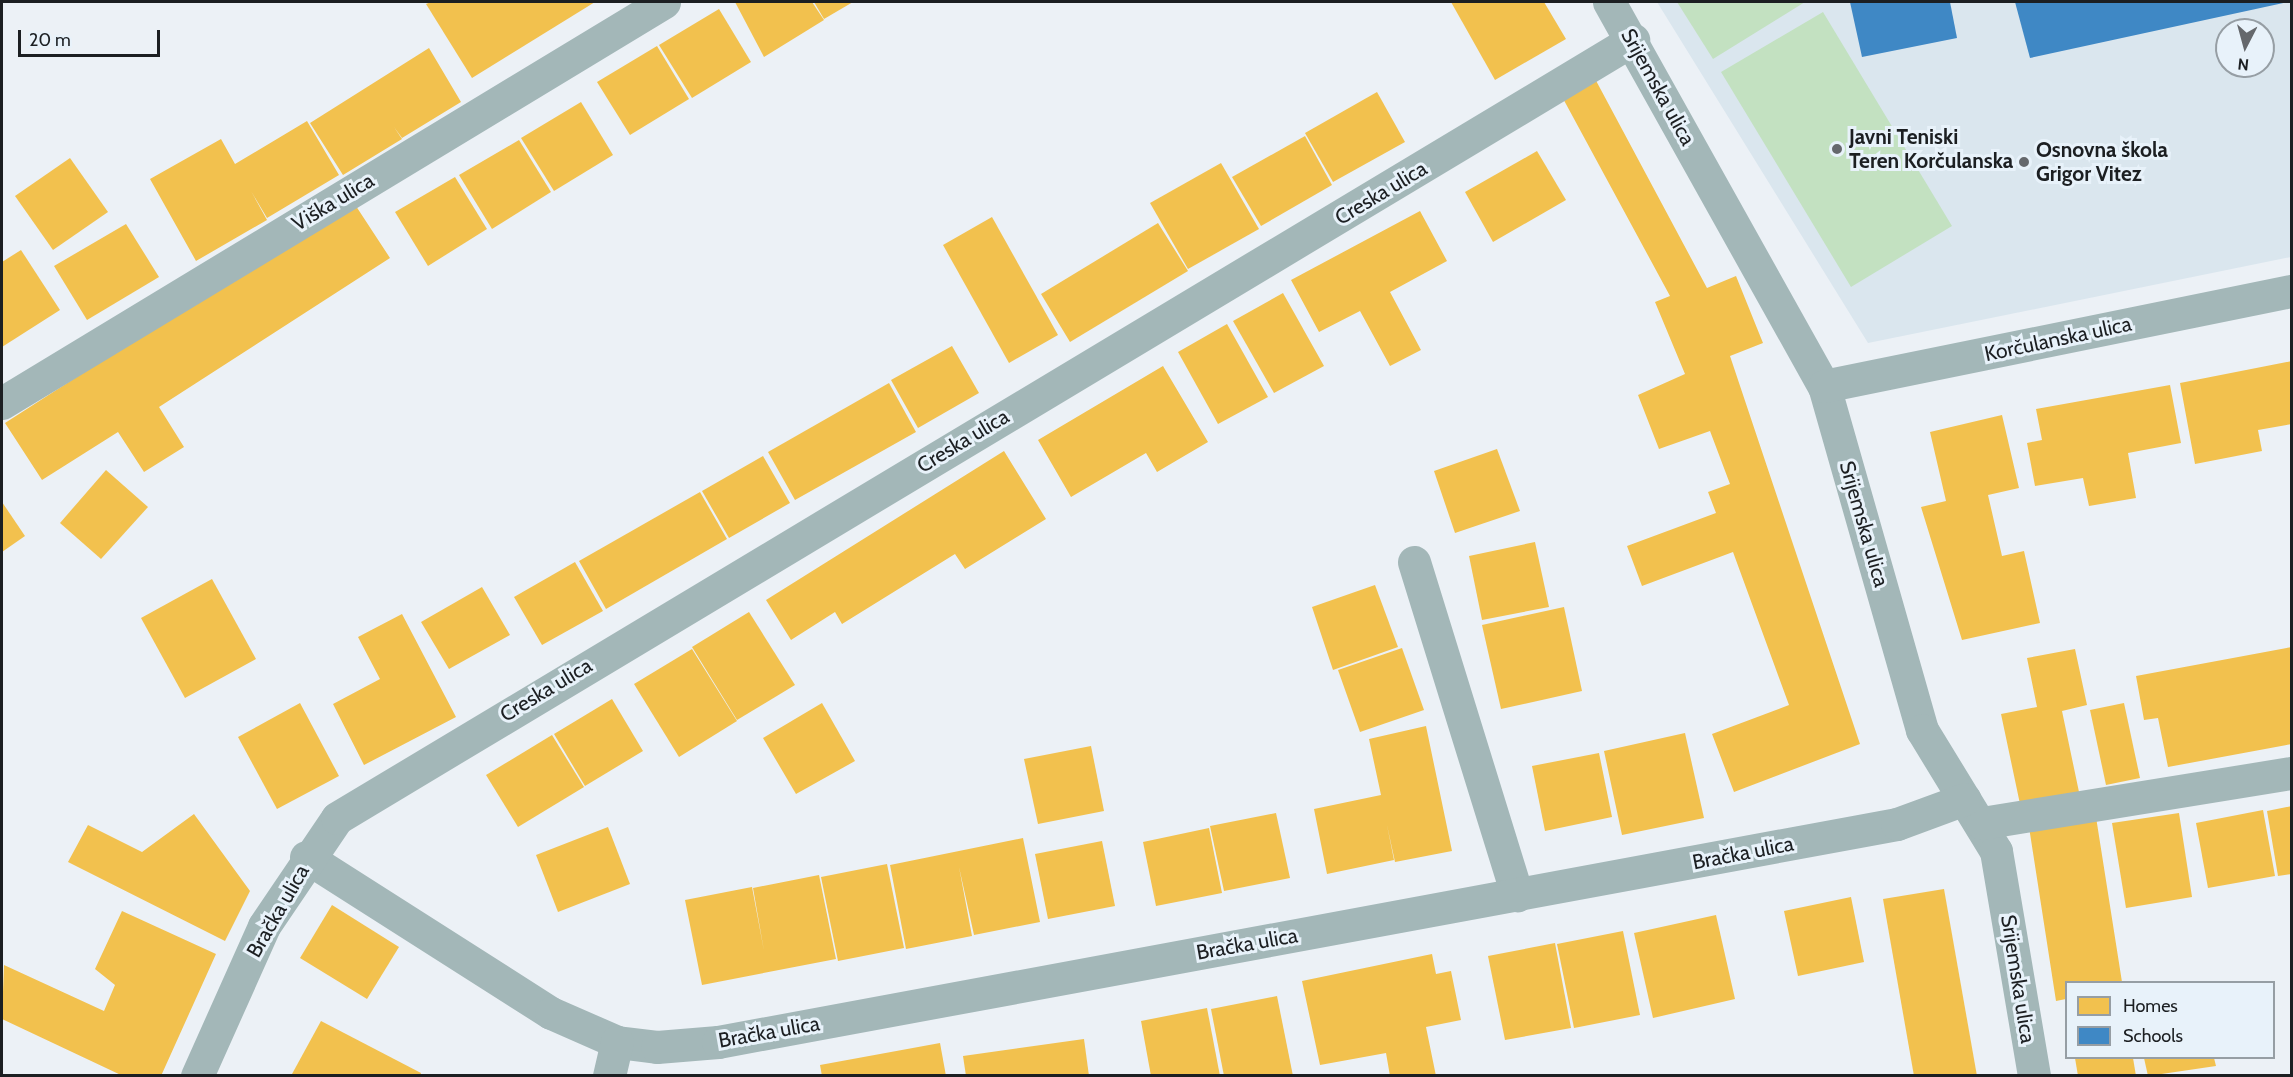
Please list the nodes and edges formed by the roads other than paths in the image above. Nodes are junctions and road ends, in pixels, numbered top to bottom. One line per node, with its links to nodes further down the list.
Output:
1 (664, 2): 6 (street, Viška ulica)
2 (1609, 2): 3 (street, Srijemska ulica)
3 (1633, 40): 5 (street, Srijemska ulica); 10 (street, Creska ulica)
4 (2292, 291): 5 (street, Korčulanska ulica)
5 (1824, 386): 9 (street, Srijemska ulica)
6 (2, 403)
7 (1414, 562): 11 (street)
8 (2292, 773): 9 (street, Bračka ulica)
9 (1973, 811): 11 (street, Bračka ulica); 15 (street, Srijemska ulica)
10 (306, 857): 12 (street, Bračka ulica); 13 (street, Bračka ulica)
11 (1517, 895): 12 (street, Bračka ulica)
12 (617, 1042): 14 (street)
13 (197, 1076)
14 (609, 1076)
15 (2034, 1076)

